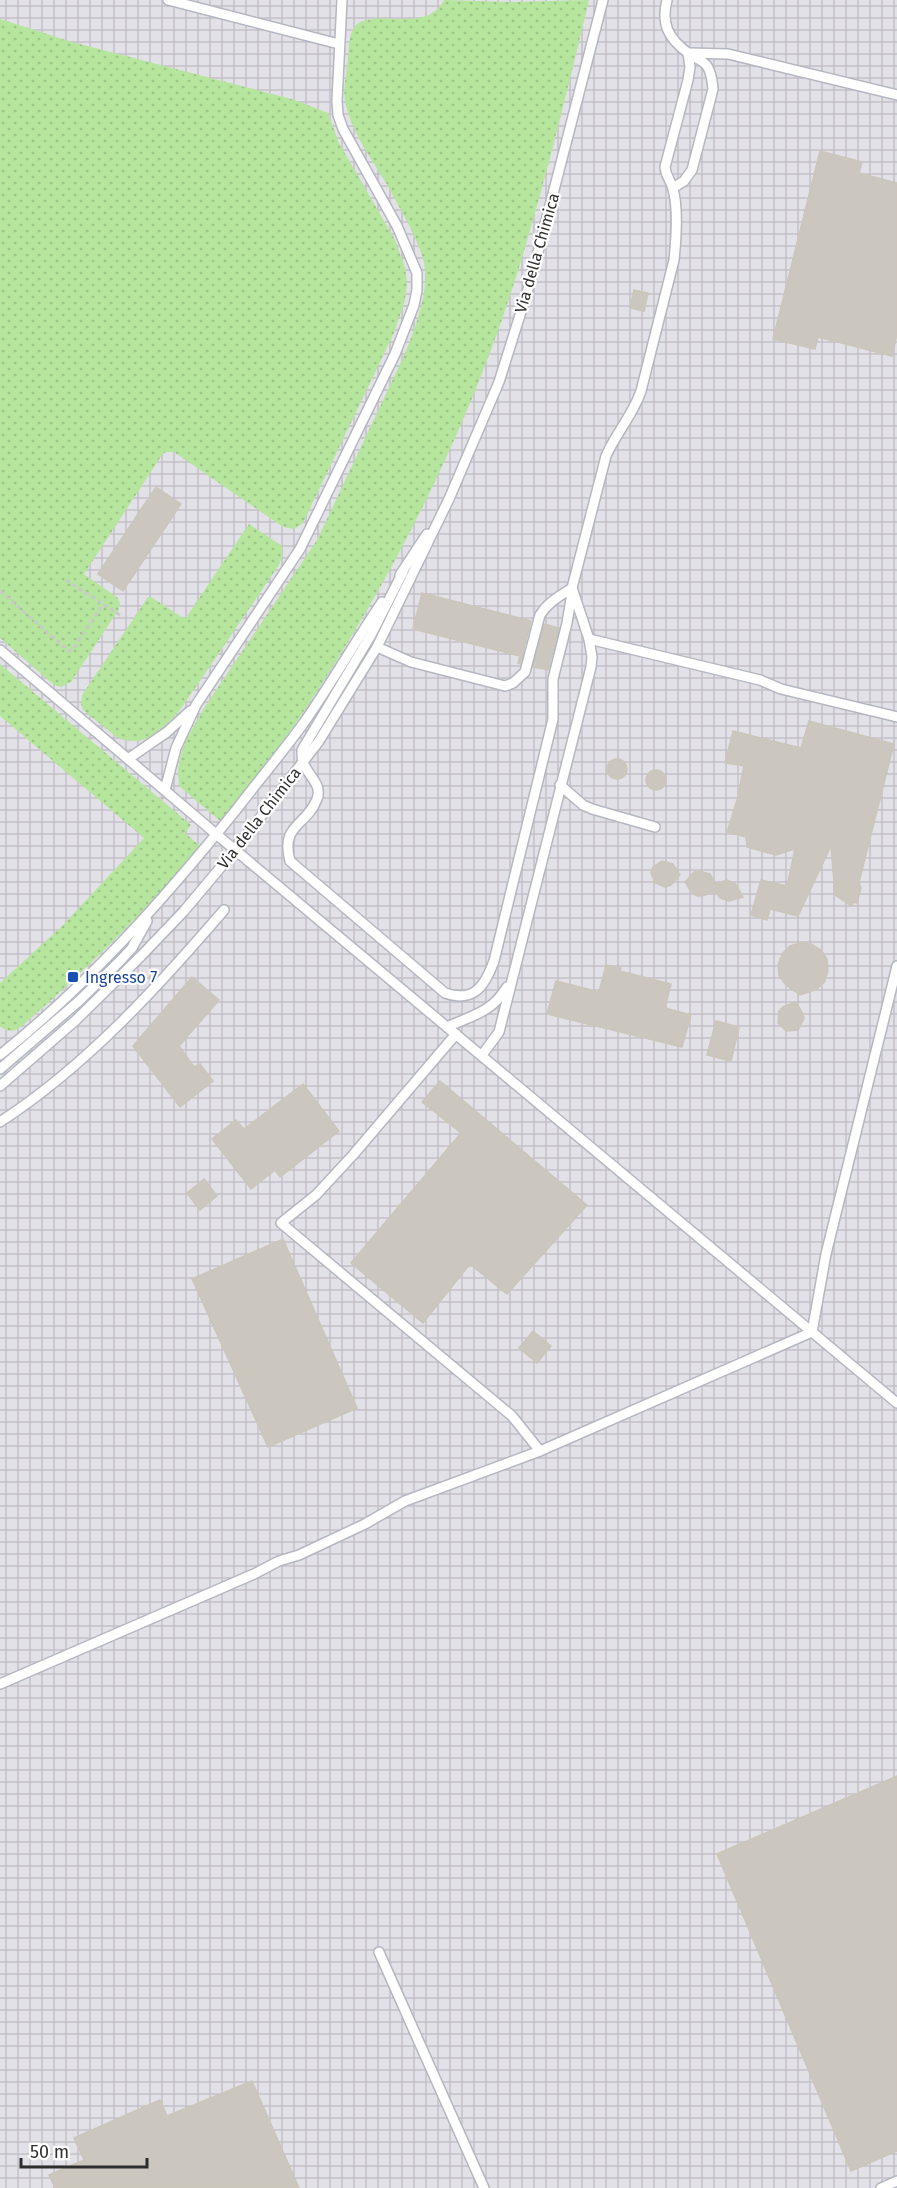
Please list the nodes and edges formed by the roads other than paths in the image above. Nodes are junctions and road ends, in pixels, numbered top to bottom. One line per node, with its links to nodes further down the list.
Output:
1 (168, 0): 5 (lane)
2 (342, 0): 5 (lane)
3 (603, 0): 9 (lane, Via della Chimica)
4 (667, 0): 6 (lane)
5 (339, 44): 15 (lane)
6 (688, 53): 7 (lane); 8 (lane); 8 (lane)
7 (897, 95)
8 (673, 188): 11 (lane)
9 (449, 499): 10 (lane, Via della Chimica); 13 (lane, Via della Chimica)
10 (403, 572): 18 (lane); 22 (lane, Via della Chimica)
11 (572, 588): 12 (lane); 13 (lane); 18 (lane)
12 (589, 639): 16 (lane); 19 (lane)
13 (377, 647): 18 (lane, Via della Chimica)
14 (0, 650): 17 (lane)
15 (196, 705): 17 (lane); 20 (lane)
16 (897, 717)
17 (128, 759): 20 (lane)
18 (303, 761): 23 (lane, Via della Chimica)
19 (560, 785): 21 (lane); 27 (lane)
20 (165, 790): 22 (lane)
21 (655, 827)
22 (216, 834): 23 (lane); 24 (lane, Via della Chimica)
23 (236, 849): 28 (lane); 33 (lane, Via della Chimica)
24 (154, 909): 30 (lane, Via della Chimica); 32 (lane)
25 (224, 910): 34 (lane)
26 (897, 966): 35 (lane)
27 (512, 979): 28 (lane); 31 (lane)
28 (447, 1027): 29 (lane)
29 (456, 1034): 31 (lane); 37 (lane)
30 (0, 1055)
31 (482, 1055): 35 (lane)
32 (0, 1069)
33 (0, 1086)
34 (0, 1122)
35 (812, 1332): 36 (lane); 37 (lane)
36 (897, 1403)
37 (540, 1451): 38 (lane)
38 (0, 1684)
39 (379, 1952): 41 (lane)
40 (897, 2181): 42 (lane)
41 (484, 2188)
42 (881, 2188)

